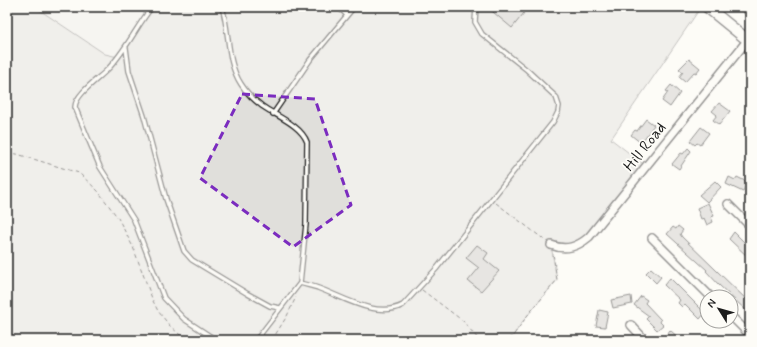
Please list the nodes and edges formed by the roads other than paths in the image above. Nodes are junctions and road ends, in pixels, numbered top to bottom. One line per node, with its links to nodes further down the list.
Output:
1 (152, 7): 9 (lane)
2 (222, 7): 10 (lane)
3 (338, 7): 7 (lane)
4 (354, 7): 7 (lane)
5 (476, 7): 15 (lane)
6 (707, 7): 8 (main road)
7 (347, 15): 10 (lane)
8 (749, 40): 14 (street, Hill Road)
9 (126, 48): 17 (lane); 21 (lane)
10 (274, 114): 15 (lane)
11 (728, 204): 12 (street)
12 (750, 226)
13 (652, 238): 16 (street)
14 (551, 245)
15 (300, 283): 17 (lane)
16 (704, 289)
17 (280, 308): 22 (lane)
18 (739, 324): 20 (street)
19 (631, 325): 23 (street)
20 (750, 335)
21 (216, 340)
22 (256, 340)
23 (645, 340)

